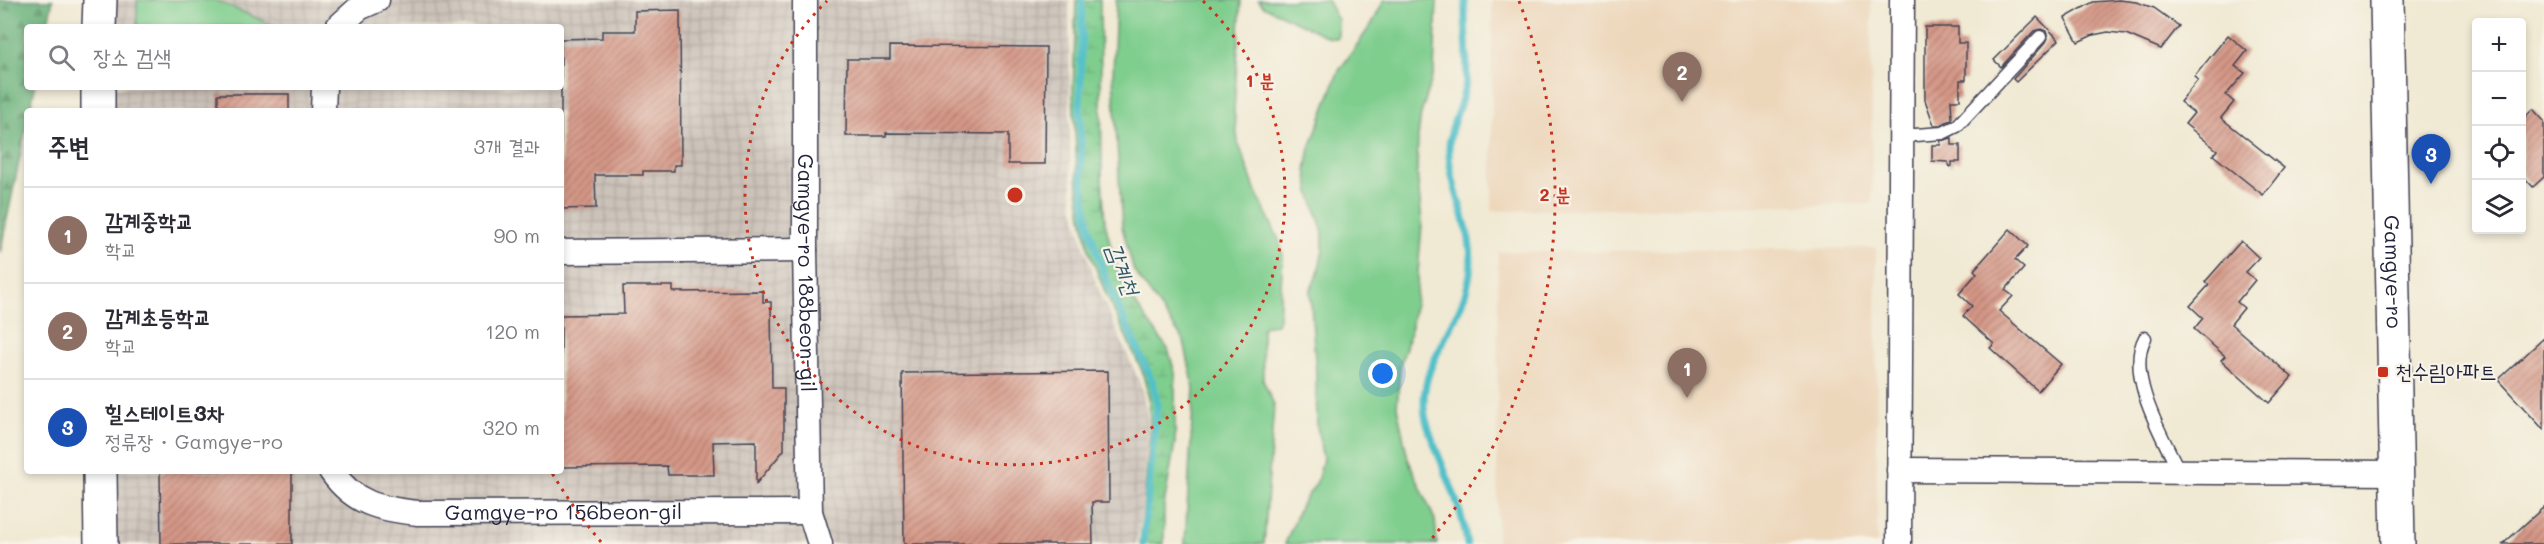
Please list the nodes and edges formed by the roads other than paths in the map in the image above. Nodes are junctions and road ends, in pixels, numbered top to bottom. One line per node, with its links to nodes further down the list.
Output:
1 (100, 0): 6 (main road)
2 (377, 0): 7 (street)
3 (805, 0): 14 (street, Gamgye-ro 188beon-gil)
4 (1902, 0): 13 (street)
5 (2387, 0): 19 (main road, Gamgye-ro)
6 (99, 24)
7 (341, 24)
8 (2040, 37): 13 (lane)
9 (98, 90): 11 (main road)
10 (324, 90): 12 (street)
11 (98, 108)
12 (324, 108)
13 (1901, 136): 17 (street)
14 (805, 250): 15 (street); 22 (street, Gamgye-ro 188beon-gil)
15 (564, 252)
16 (2145, 338): 18 (lane)
17 (1899, 470): 18 (street); 25 (street)
18 (2179, 471): 19 (street)
19 (2398, 473): 26 (main road, Gamgye-ro)
20 (100, 474): 23 (main road)
21 (333, 474): 22 (street, Gamgye-ro 156beon-gil)
22 (810, 512): 24 (street, Gamgye-ro 188beon-gil)
23 (101, 544)
24 (820, 544)
25 (1899, 544)
26 (2398, 544)

